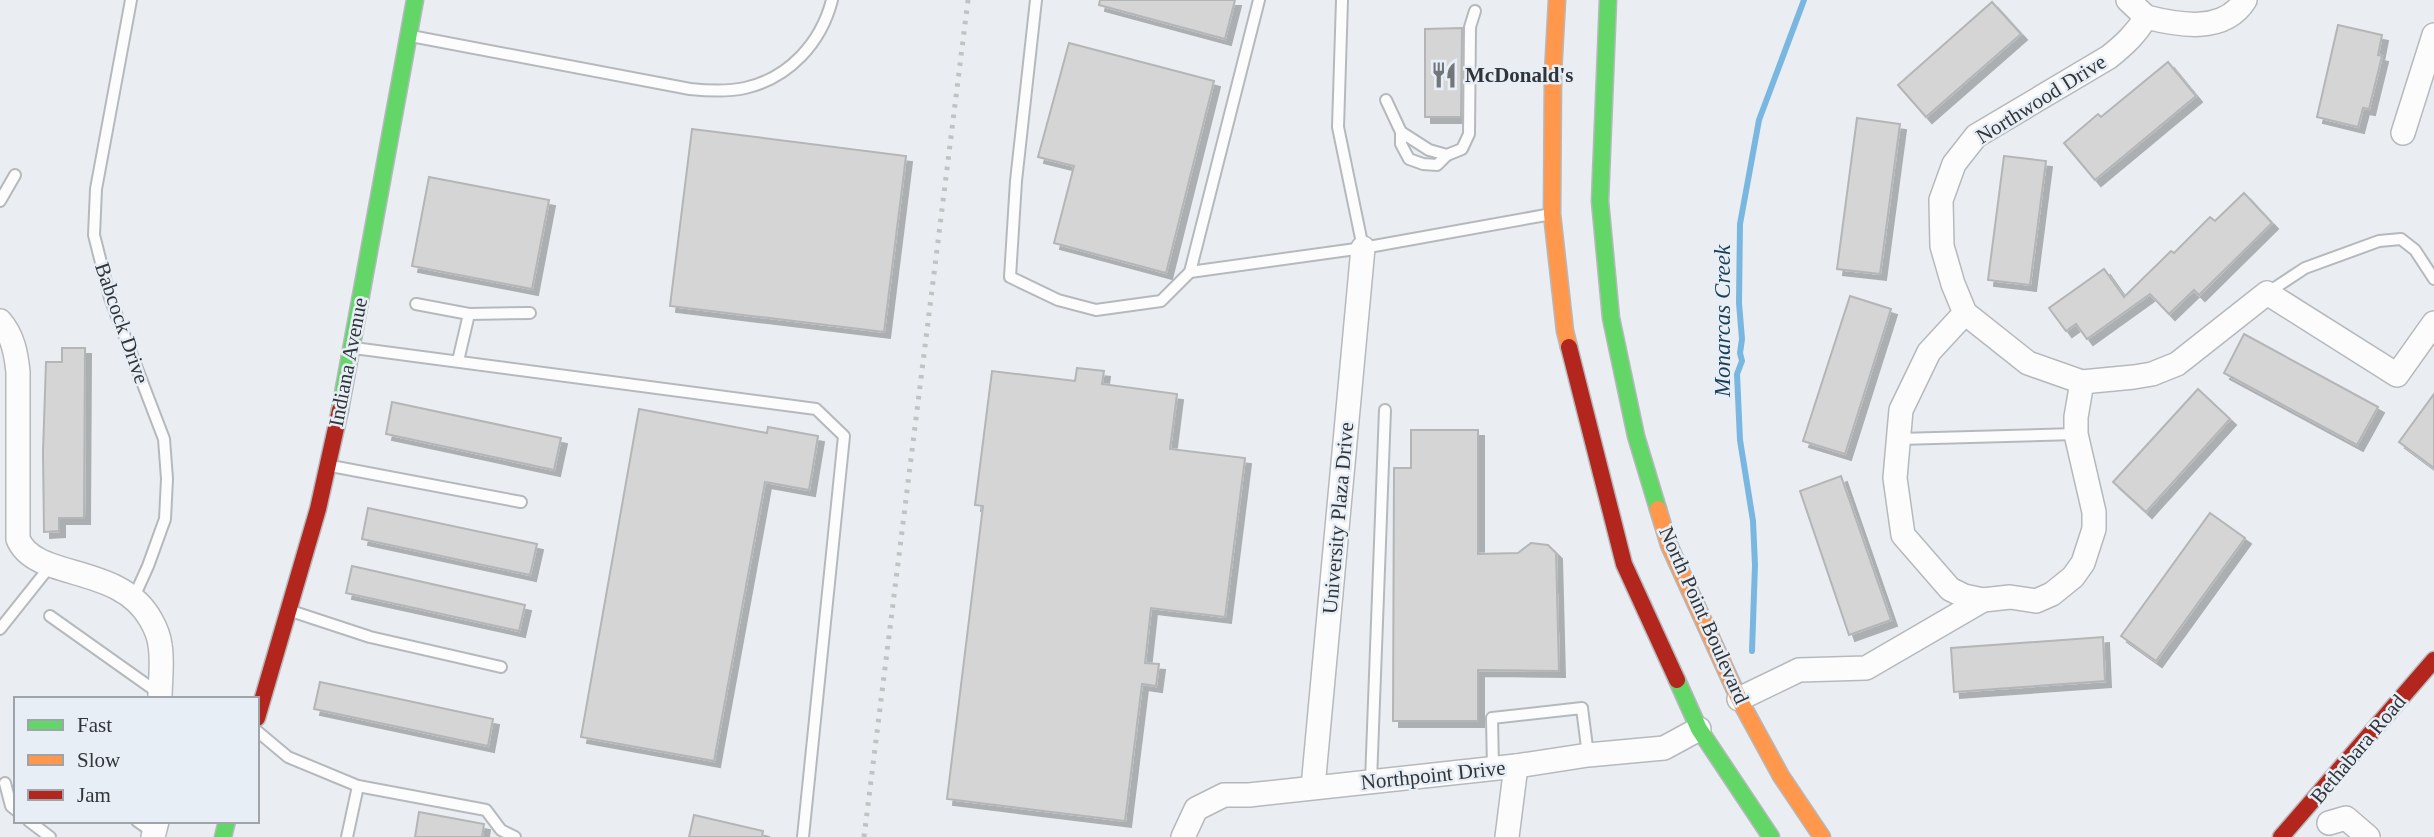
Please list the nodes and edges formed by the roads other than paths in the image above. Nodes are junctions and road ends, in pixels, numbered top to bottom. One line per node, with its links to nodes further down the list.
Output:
1 (131, 0): 42 (lane, Babcock Drive)
2 (415, 0): 13 (main road, Indiana Avenue)
3 (832, 0): 13 (lane)
4 (1036, 0): 23 (lane)
5 (1259, 0): 23 (lane)
6 (1342, 0): 22 (lane)
7 (1557, 0): 21 (main road)
8 (1608, 0): 51 (main road, North Point Boulevard)
9 (2128, 0): 12 (street)
10 (2245, 0): 12 (street)
11 (1475, 12): 18 (lane)
12 (2146, 17): 28 (street, Northwood Drive)
13 (409, 35): 32 (main road, Indiana Avenue)
14 (2434, 35): 17 (street)
15 (1387, 100): 16 (lane)
16 (1401, 132): 18 (lane); 18 (lane)
17 (2403, 133)
18 (1447, 155)
19 (15, 175): 20 (lane)
20 (0, 201)
21 (1552, 214): 22 (lane); 40 (main road)
22 (1363, 248): 23 (lane); 61 (street, University Plaza Drive)
23 (1190, 272)
24 (2434, 279): 25 (lane)
25 (2267, 293): 31 (street); 34 (street, Northwood Drive)
26 (416, 304): 29 (lane)
27 (530, 313): 29 (lane)
28 (1965, 313): 34 (street, Northwood Drive); 37 (street)
29 (469, 314): 33 (lane)
30 (0, 321): 41 (street)
31 (2434, 323)
32 (352, 348): 33 (lane); 38 (main road, Indiana Avenue)
33 (458, 362): 70 (lane)
34 (2082, 382): 36 (street)
35 (1385, 410): 58 (lane)
36 (2076, 435): 37 (lane); 43 (street)
37 (1899, 439): 43 (street)
38 (328, 466): 39 (lane); 44 (main road, Indiana Avenue)
39 (521, 502)
40 (1617, 540): 49 (main road); 53 (main road)
41 (51, 565): 42 (street); 46 (lane)
42 (134, 597): 50 (street)
43 (1983, 600): 51 (street)
44 (289, 611): 48 (lane); 52 (main road, Indiana Avenue)
45 (51, 616): 50 (lane)
46 (0, 629)
47 (2434, 660): 62 (main road, Bethabara Road)
48 (501, 667)
49 (1699, 695)
50 (160, 697)
51 (1730, 699): 74 (main road, North Point Boulevard)
52 (259, 711)
53 (1706, 729): 55 (street, Northpoint Drive); 73 (main road)
54 (259, 733): 60 (lane)
55 (1588, 755): 56 (street, Northpoint Drive); 57 (lane)
56 (1516, 766): 57 (street, Northpoint Drive); 72 (street)
57 (1493, 768): 58 (street, Northpoint Drive)
58 (1371, 781): 61 (street, Northpoint Drive)
59 (5, 783): 63 (lane)
60 (358, 786): 68 (lane); 69 (lane)
61 (1313, 788): 71 (street, Northpoint Drive)
62 (2309, 807): 65 (street); 75 (main road, Bethabara Road)
63 (14, 808)
64 (32, 823): 67 (lane)
65 (2328, 830): 76 (street)
66 (1796, 831): 74 (main road)
67 (50, 837)
68 (347, 837)
69 (515, 837)
70 (803, 837)
71 (1183, 837)
72 (1507, 837)
73 (1771, 837)
74 (1821, 837)
75 (2281, 837)
76 (2368, 837)

